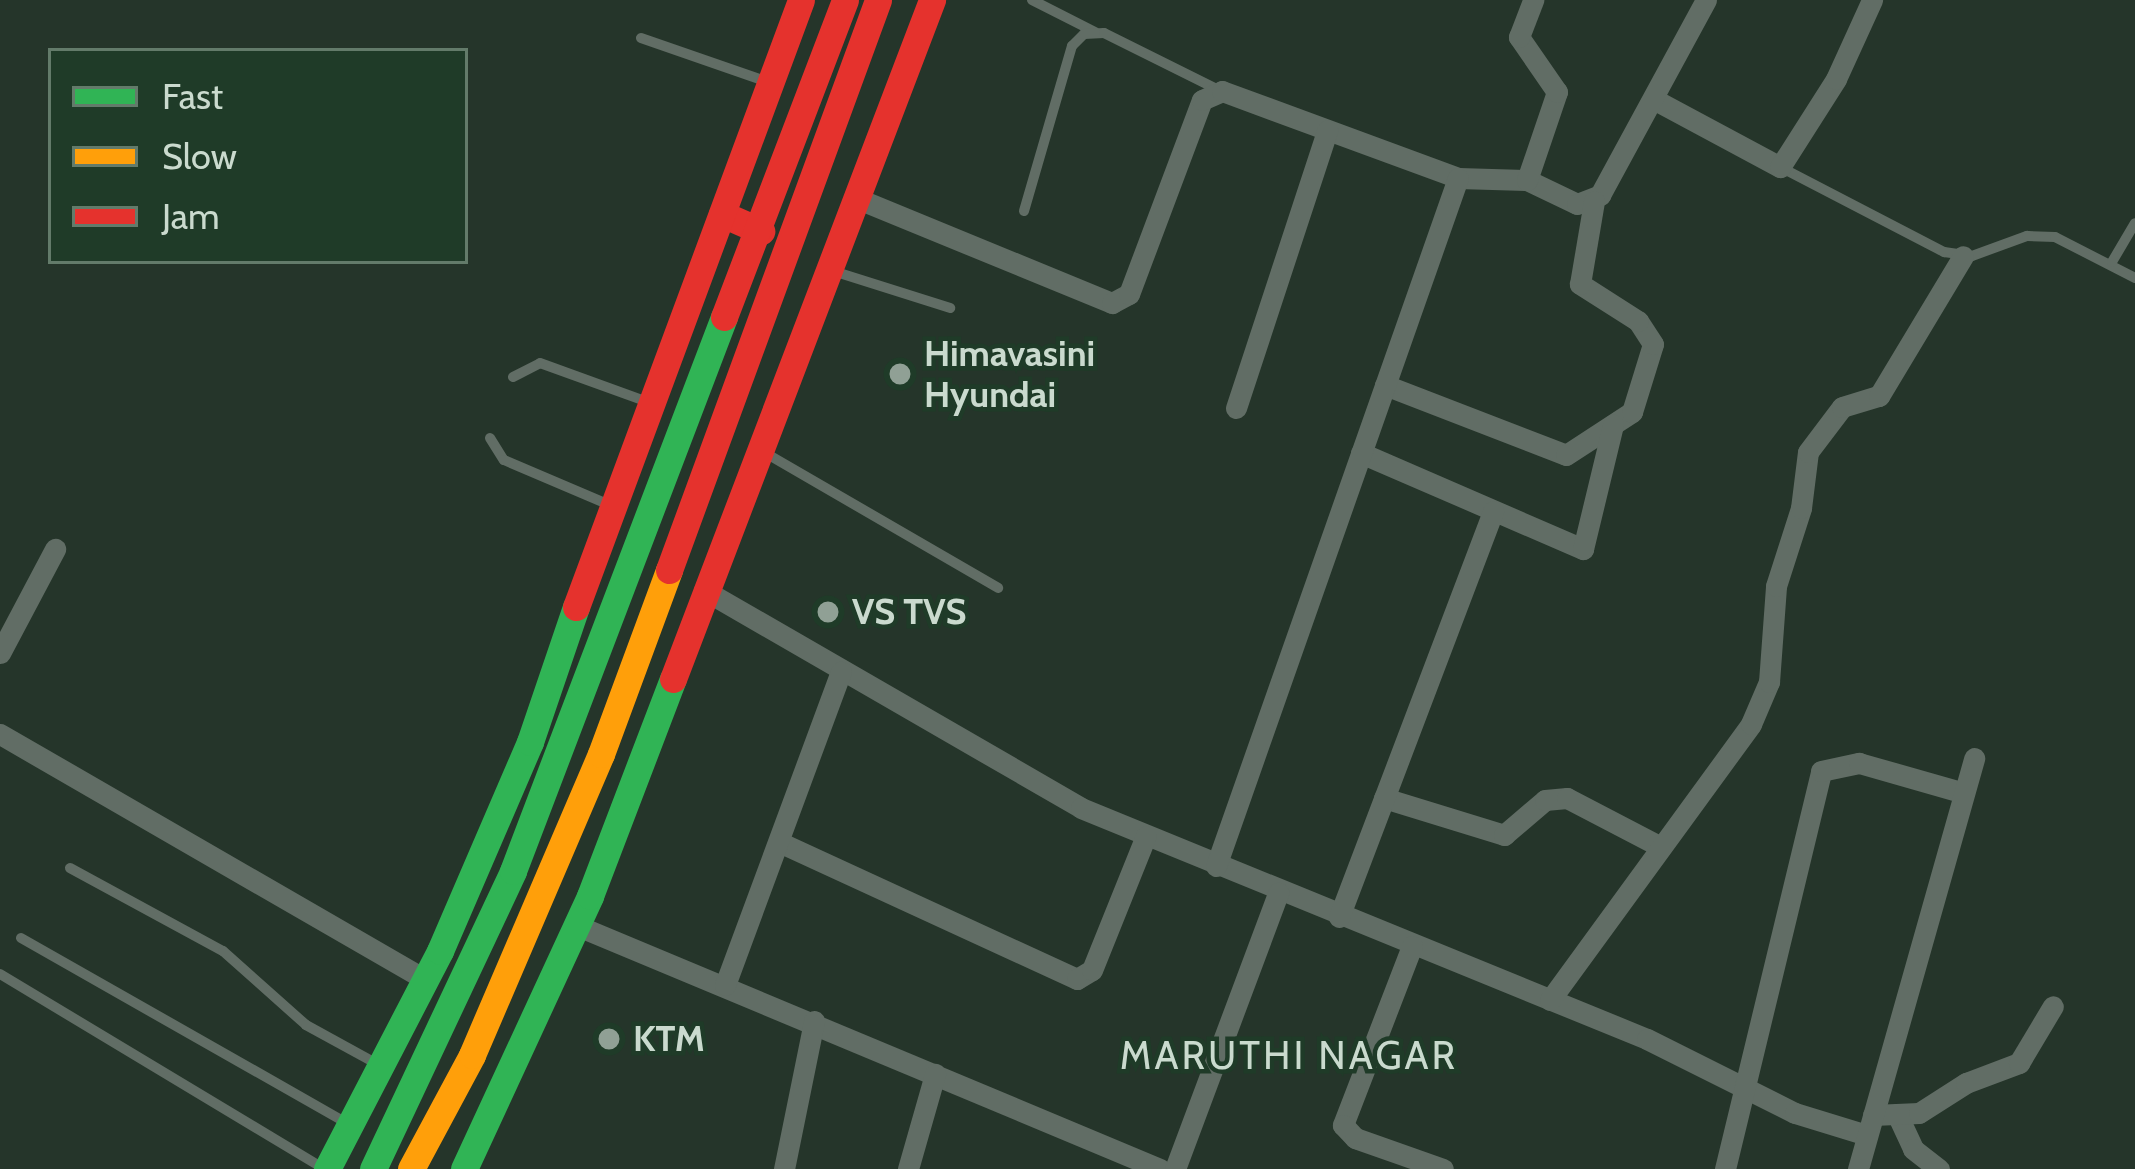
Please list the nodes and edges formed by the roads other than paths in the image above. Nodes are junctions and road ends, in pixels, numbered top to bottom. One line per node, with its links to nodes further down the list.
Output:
1 (801, 0): 11 (main road)
2 (844, 0): 23 (main road)
3 (878, 0): 72 (main road)
4 (932, 0): 18 (main road)
5 (1032, 0): 9 (lane)
6 (1533, 0): 17 (street)
7 (1706, 0): 13 (street)
8 (1872, 0): 15 (street)
9 (1094, 32): 12 (lane); 20 (lane)
10 (640, 38): 11 (lane)
11 (770, 83): 21 (main road)
12 (1222, 91): 14 (street); 18 (street)
13 (1657, 101): 15 (street); 19 (street)
14 (1327, 130): 16 (street); 32 (street)
15 (1780, 167): 24 (lane)
16 (1458, 178): 17 (street); 30 (street)
17 (1527, 180): 19 (street)
18 (856, 198): 26 (main road)
19 (1594, 201): 33 (street)
20 (1024, 211)
21 (722, 214): 23 (main road); 31 (main road)
22 (2135, 223): 25 (lane)
23 (761, 231): 71 (main road)
24 (1963, 256): 25 (lane); 50 (street)
25 (2111, 262): 27 (lane)
26 (829, 269): 28 (lane); 35 (main road)
27 (2135, 278)
28 (950, 308)
29 (513, 377): 31 (lane)
30 (1385, 385): 33 (street); 36 (street)
31 (648, 402): 37 (main road)
32 (1236, 408)
33 (1613, 425): 38 (street)
34 (490, 438): 37 (lane)
35 (759, 449): 40 (lane); 41 (main road)
36 (1360, 454): 38 (street); 51 (street)
37 (610, 505): 59 (main road)
38 (1493, 511): 47 (street)
39 (55, 549): 42 (street)
40 (998, 588)
41 (704, 590): 43 (street); 55 (main road)
42 (0, 653)
43 (841, 672): 48 (street); 49 (street)
44 (0, 734): 59 (street)
45 (1974, 758): 46 (street)
46 (1964, 794): 66 (street); 68 (street)
47 (1384, 798): 50 (street); 54 (street)
48 (1146, 836): 49 (street); 51 (street)
49 (778, 842): 60 (street)
50 (1661, 847): 61 (street)
51 (1216, 866): 53 (street)
52 (70, 868): 64 (lane)
53 (1278, 893): 54 (street); 77 (street)
54 (1339, 917): 57 (street)
55 (578, 926): 60 (street); 73 (main road)
56 (21, 938): 69 (lane)
57 (1412, 946): 61 (street); 78 (street)
58 (0, 974): 70 (lane)
59 (426, 980): 64 (main road)
60 (725, 985): 63 (street)
61 (1550, 1000): 66 (street)
62 (2053, 1006): 67 (street)
63 (814, 1021): 65 (street); 74 (street)
64 (383, 1066): 69 (main road)
65 (935, 1074): 75 (street); 76 (street)
66 (1744, 1091): 68 (street); 79 (street)
67 (1897, 1114): 68 (street); 81 (street)
68 (1870, 1125): 80 (street)
69 (353, 1126): 70 (main road)
70 (325, 1169)
71 (373, 1169)
72 (411, 1169)
73 (464, 1169)
74 (784, 1169)
75 (908, 1169)
76 (1160, 1169)
77 (1175, 1169)
78 (1443, 1169)
79 (1725, 1169)
80 (1858, 1169)
81 (1939, 1169)

